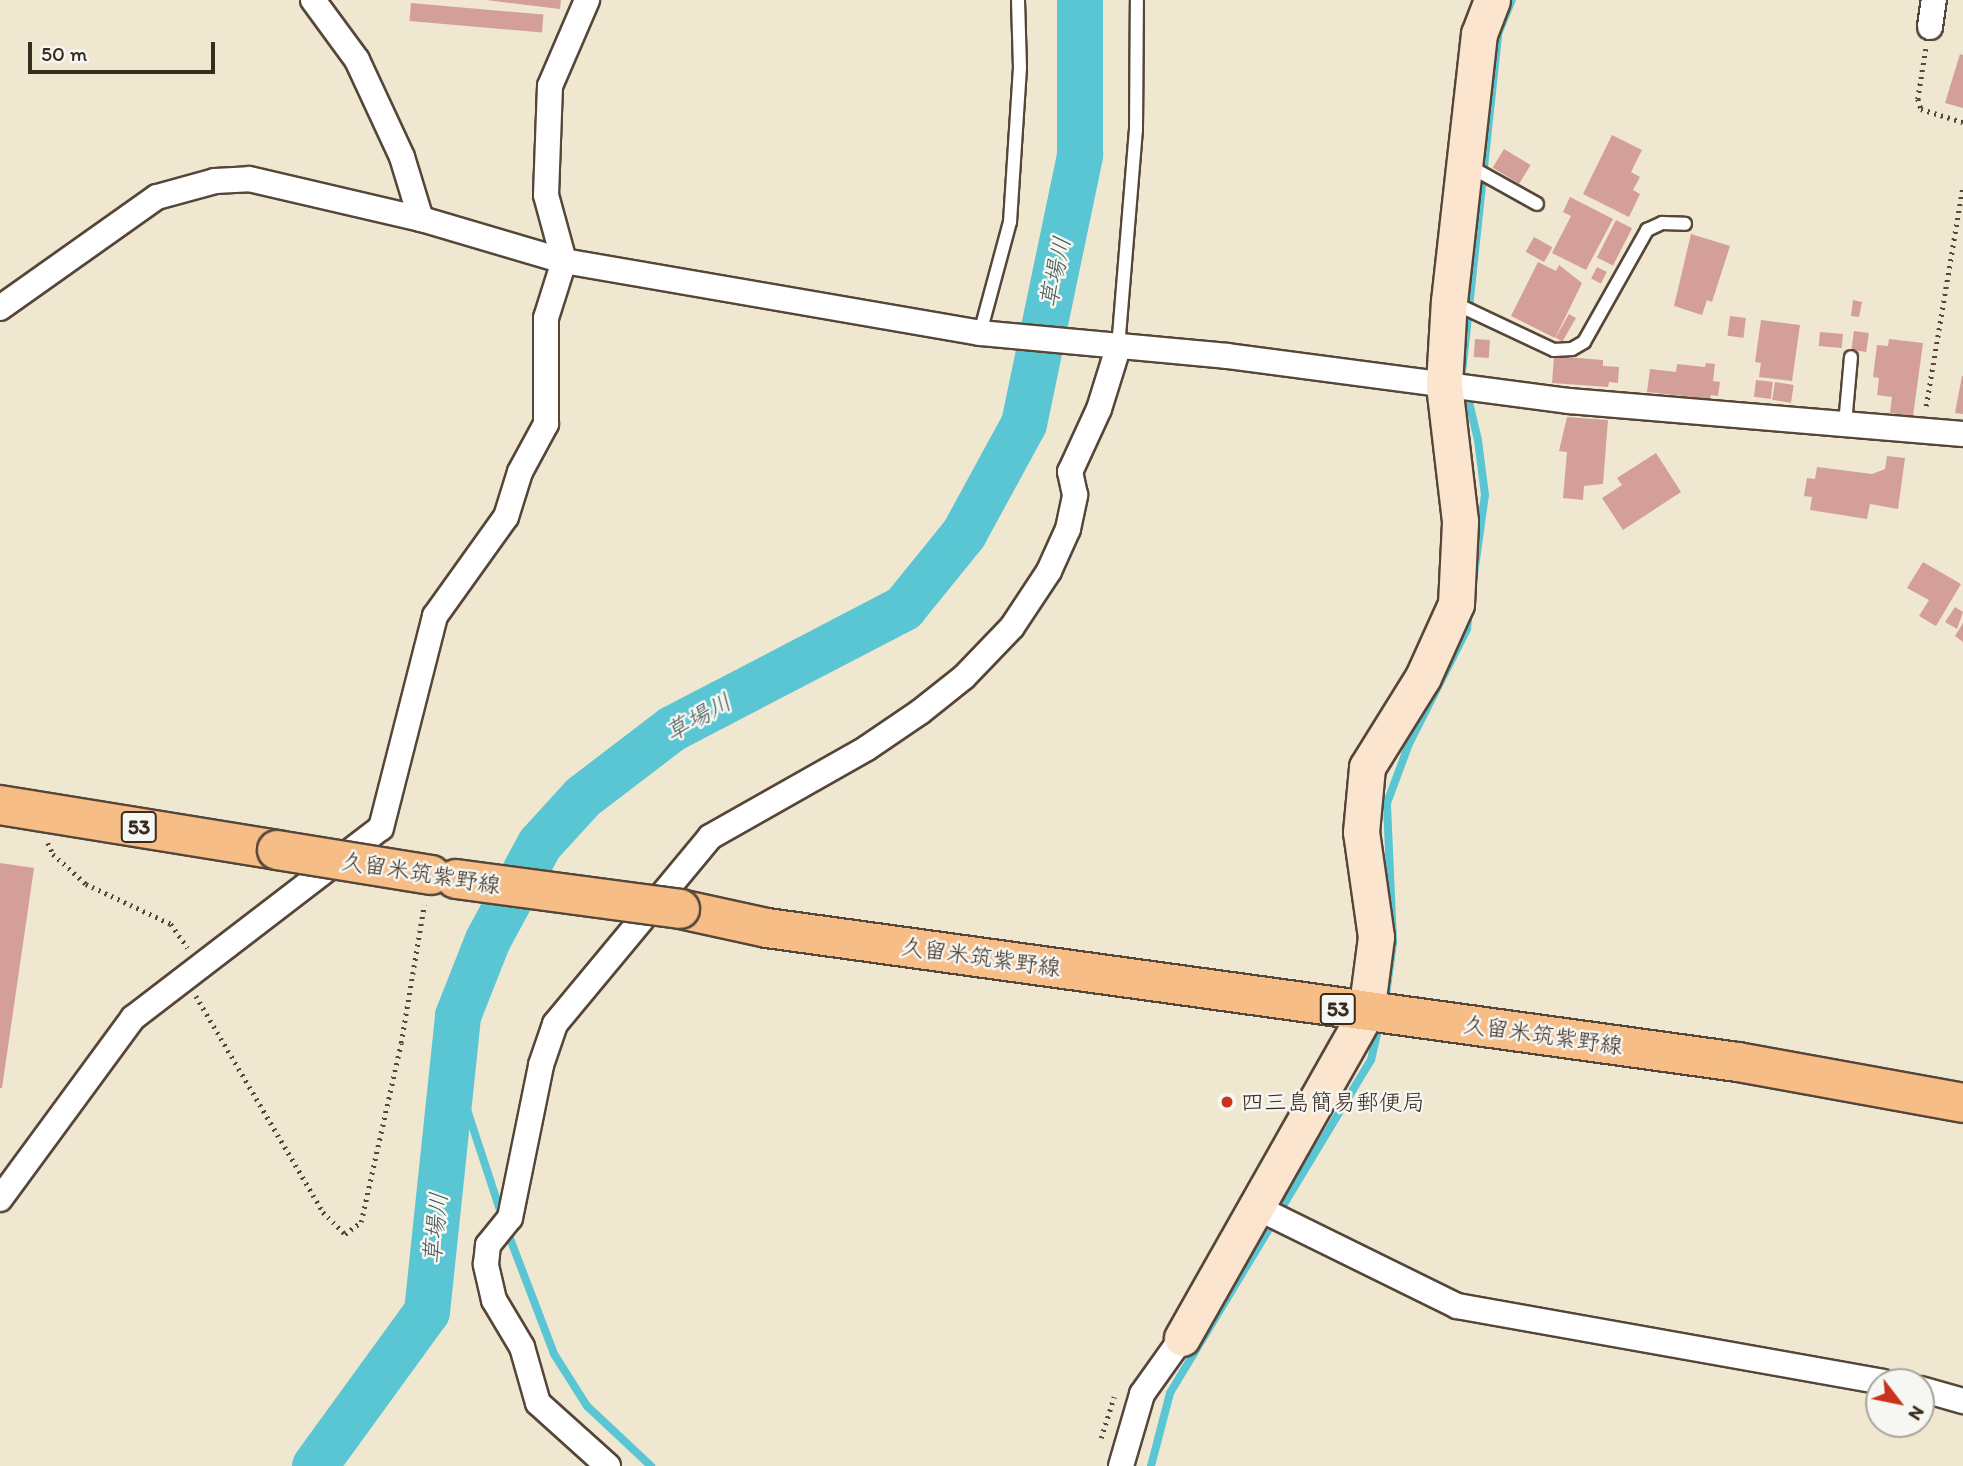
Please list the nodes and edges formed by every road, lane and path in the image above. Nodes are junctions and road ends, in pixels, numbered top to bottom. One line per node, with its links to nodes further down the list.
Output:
1 (313, 0): 12 (street)
2 (587, 0): 14 (street)
3 (1018, 0): 17 (lane)
4 (1137, 0): 18 (lane)
5 (1492, 0): 9 (street)
6 (1934, 0): 7 (street)
7 (1930, 27): 8 (path)
8 (1963, 122)
9 (1464, 163): 11 (lane); 15 (street)
10 (1963, 186): 22 (path)
11 (1537, 204)
12 (421, 219): 14 (street); 16 (street)
13 (1685, 224): 15 (lane)
14 (564, 261): 17 (street); 26 (street)
15 (1449, 301): 20 (street)
16 (0, 308)
17 (985, 333): 18 (street)
18 (1111, 347): 20 (street); 35 (street)
19 (1851, 357): 21 (lane)
20 (1444, 384): 21 (street); 27 (street)
21 (1845, 424): 22 (street)
22 (1921, 431): 23 (street)
23 (1963, 434)
24 (17, 808): 25 (main road, 久留米筑紫野線 / 53, bridge); 26 (path)
25 (443, 877): 26 (path); 27 (main road, 久留米筑紫野線 / 53, bridge)
26 (191, 972): 29 (street)
27 (1366, 1013): 28 (main road, 久留米筑紫野線 / 53); 30 (street)
28 (1963, 1103)
29 (0, 1199)
30 (1256, 1207): 31 (street); 32 (street)
31 (1182, 1338): 36 (street)
32 (1865, 1379)
33 (1935, 1393): 34 (street)
34 (1963, 1401)
35 (608, 1466)
36 (1121, 1466)

